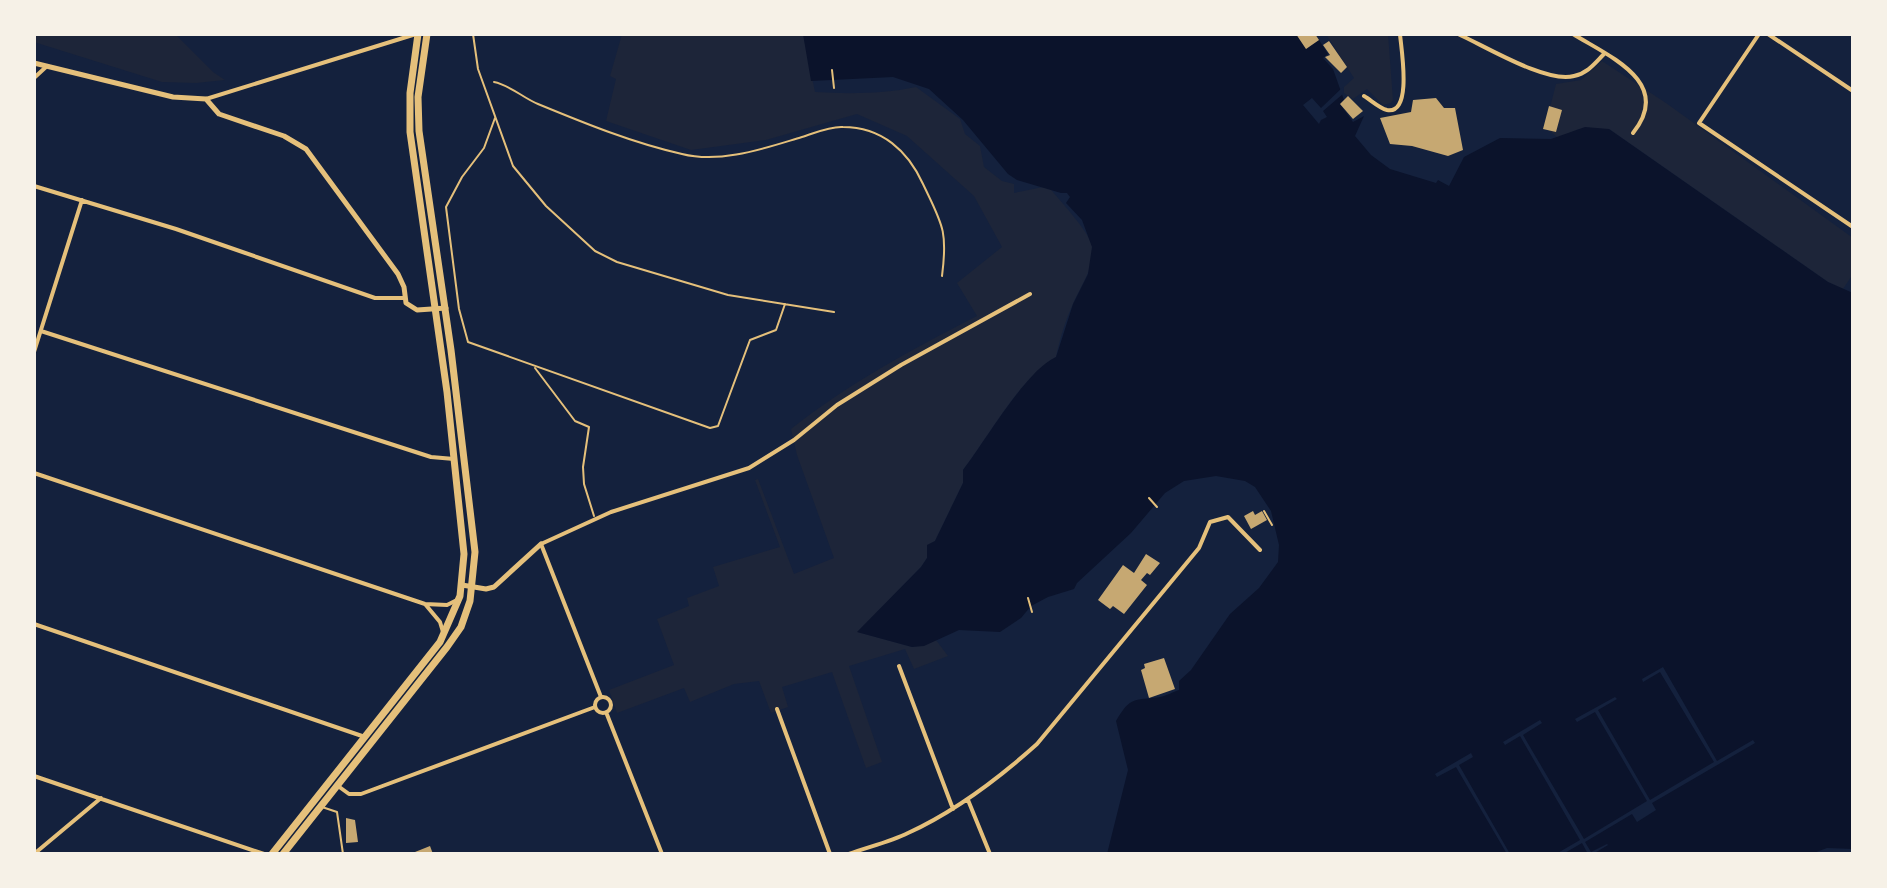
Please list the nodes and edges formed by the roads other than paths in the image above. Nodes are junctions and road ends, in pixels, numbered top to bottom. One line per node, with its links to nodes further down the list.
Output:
1 (417, 34): 16 (street); 27 (highway)
2 (427, 34): 26 (highway)
3 (473, 34): 17 (lane)
4 (1400, 34): 15 (street)
5 (1458, 34): 9 (street)
6 (1573, 34): 9 (street)
7 (1759, 34): 21 (street)
8 (1768, 34): 14 (street)
9 (1604, 54): 18 (street)
10 (34, 63): 11 (street)
11 (47, 66): 12 (street); 16 (street)
12 (34, 78)
13 (494, 82): 22 (lane)
14 (1853, 91)
15 (1364, 96)
16 (206, 99): 24 (street)
17 (495, 118): 25 (lane); 31 (lane)
18 (1633, 133)
19 (34, 186): 20 (street)
20 (82, 200): 24 (street); 29 (street)
21 (1853, 227)
22 (942, 276)
23 (1030, 294): 34 (street)
24 (403, 298): 27 (street)
25 (785, 304): 28 (lane); 31 (lane)
26 (446, 308): 27 (street); 38 (highway)
27 (436, 310): 32 (highway)
28 (834, 312)
29 (41, 331): 30 (street); 32 (street)
30 (34, 352)
31 (533, 366): 34 (lane)
32 (454, 459): 37 (highway)
33 (34, 473): 40 (street)
34 (595, 518): 35 (street)
35 (541, 544): 38 (street); 44 (street)
36 (1260, 550): 52 (street)
37 (462, 585): 38 (street); 39 (highway)
38 (474, 587): 50 (highway)
39 (458, 600): 40 (street); 42 (highway)
40 (425, 604): 42 (street)
41 (34, 624): 48 (street)
42 (443, 635): 48 (highway)
43 (899, 666): 54 (street)
44 (601, 697): 45 (street); 47 (street)
45 (595, 707): 47 (street); 50 (street)
46 (777, 709): 61 (street)
47 (606, 712): 60 (street)
48 (366, 738): 57 (highway)
49 (34, 776): 51 (street)
50 (338, 786): 53 (highway)
51 (101, 798): 55 (street); 56 (street)
52 (968, 800): 54 (street); 63 (street)
53 (321, 807): 58 (highway); 59 (lane)
54 (953, 809): 62 (street)
55 (34, 854)
56 (264, 854)
57 (272, 854)
58 (283, 854)
59 (343, 854)
60 (662, 854)
61 (830, 854)
62 (849, 854)
63 (990, 854)

